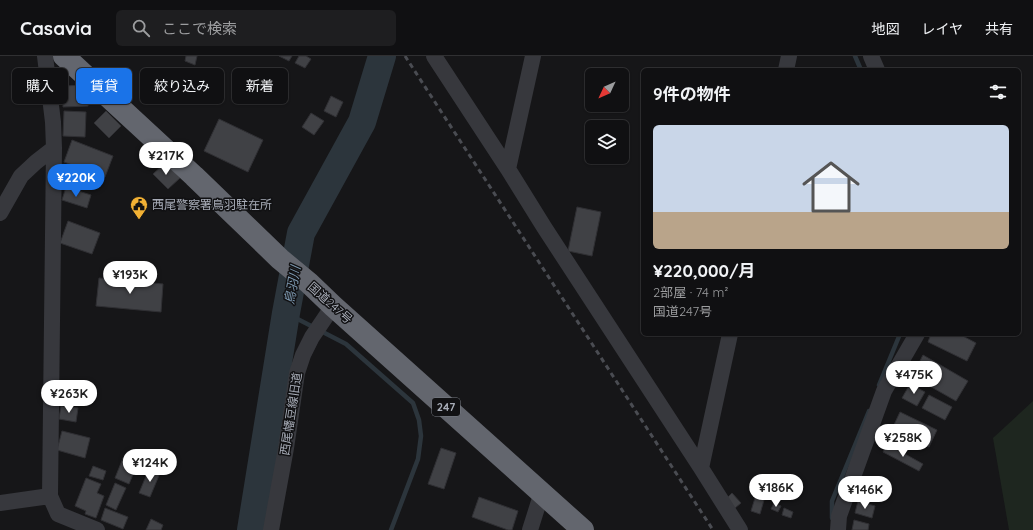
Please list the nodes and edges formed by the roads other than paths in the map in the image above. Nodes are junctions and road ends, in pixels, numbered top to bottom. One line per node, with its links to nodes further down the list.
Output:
1 (45, 56): 9 (street)
2 (64, 56): 12 (highway, 国道247号 / 247)
3 (434, 56): 10 (street)
4 (533, 56): 10 (street)
5 (790, 56): 7 (street)
6 (871, 56): 8 (street)
7 (787, 68)
8 (876, 68)
9 (54, 148): 11 (street); 17 (street)
10 (508, 170): 15 (street)
11 (0, 213)
12 (328, 313): 16 (highway, 国道247号 / 247); 20 (street, 西尾幡豆線旧道)
13 (730, 336): 15 (street)
14 (916, 336): 24 (street)
15 (701, 468): 23 (street)
16 (542, 492): 21 (street); 22 (highway, 国道247号 / 247)
17 (50, 496): 18 (street); 19 (street)
18 (0, 504)
19 (97, 530)
20 (271, 530)
21 (530, 530)
22 (583, 530)
23 (740, 530)
24 (838, 530)

